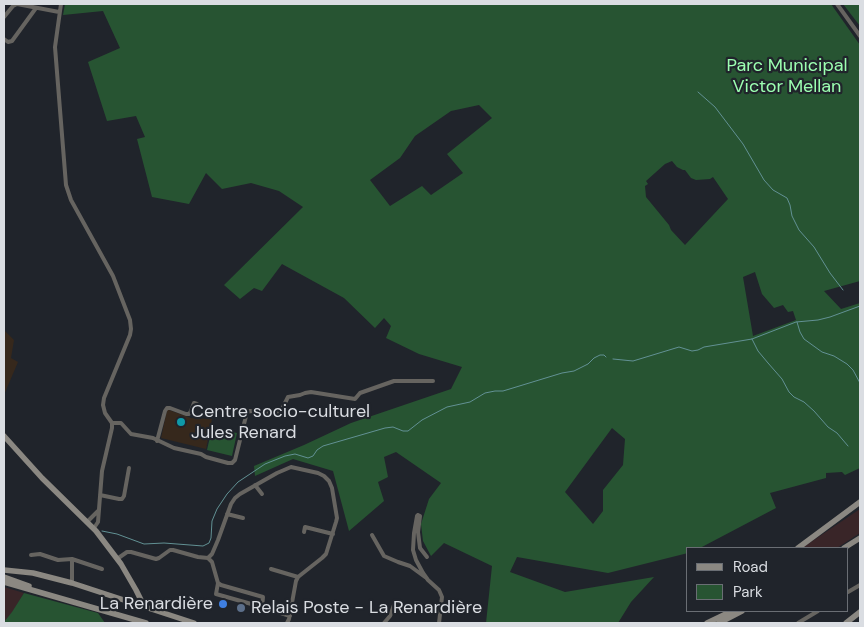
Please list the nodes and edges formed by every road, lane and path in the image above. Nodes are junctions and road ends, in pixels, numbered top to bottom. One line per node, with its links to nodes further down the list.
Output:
1 (60, 4): 4 (street)
2 (836, 4): 6 (street)
3 (36, 8): 4 (street); 5 (street); 7 (street)
4 (59, 12): 10 (street)
5 (4, 17)
6 (860, 36)
7 (4, 39)
8 (433, 381): 12 (street)
9 (197, 404): 12 (street)
10 (112, 423): 12 (street); 16 (street)
11 (4, 436): 21 (street)
12 (158, 441)
13 (129, 468): 16 (street)
14 (255, 485): 15 (street); 19 (street); 24 (street)
15 (262, 494)
16 (100, 495): 18 (street)
17 (860, 502): 27 (street)
18 (98, 511): 21 (street); 22 (street)
19 (227, 514): 20 (street); 31 (street)
20 (243, 518)
21 (88, 522): 22 (street)
22 (94, 528): 32 (street)
23 (304, 532): 24 (street)
24 (333, 534): 38 (street)
25 (372, 535): 39 (street)
26 (860, 538): 28 (street)
27 (799, 547)
28 (846, 547)
29 (31, 555): 33 (street)
30 (427, 557): 39 (street)
31 (208, 558): 32 (street); 42 (street)
32 (117, 559): 43 (street)
33 (72, 560): 34 (street); 41 (street)
34 (102, 569)
35 (271, 569): 38 (street)
36 (4, 570): 41 (street)
37 (4, 577): 46 (street)
38 (298, 577): 55 (street)
39 (428, 580): 61 (street)
40 (4, 582): 46 (street)
41 (72, 583): 47 (street)
42 (218, 583): 50 (street); 50 (street)
43 (132, 584): 47 (street); 48 (street)
44 (860, 585): 45 (street)
45 (849, 591)
46 (49, 594): 57 (street)
47 (130, 601): 48 (street)
48 (140, 605): 58 (street)
49 (394, 605): 60 (street)
50 (262, 606): 55 (street)
51 (731, 612): 56 (street)
52 (739, 612): 56 (street)
53 (816, 612): 64 (street)
54 (860, 612): 65 (street)
55 (290, 616): 59 (street)
56 (719, 620): 62 (street); 63 (street)
57 (146, 623)
58 (194, 623)
59 (287, 623)
60 (384, 623)
61 (439, 623)
62 (707, 623)
63 (713, 623)
64 (798, 623)
65 (846, 623)

